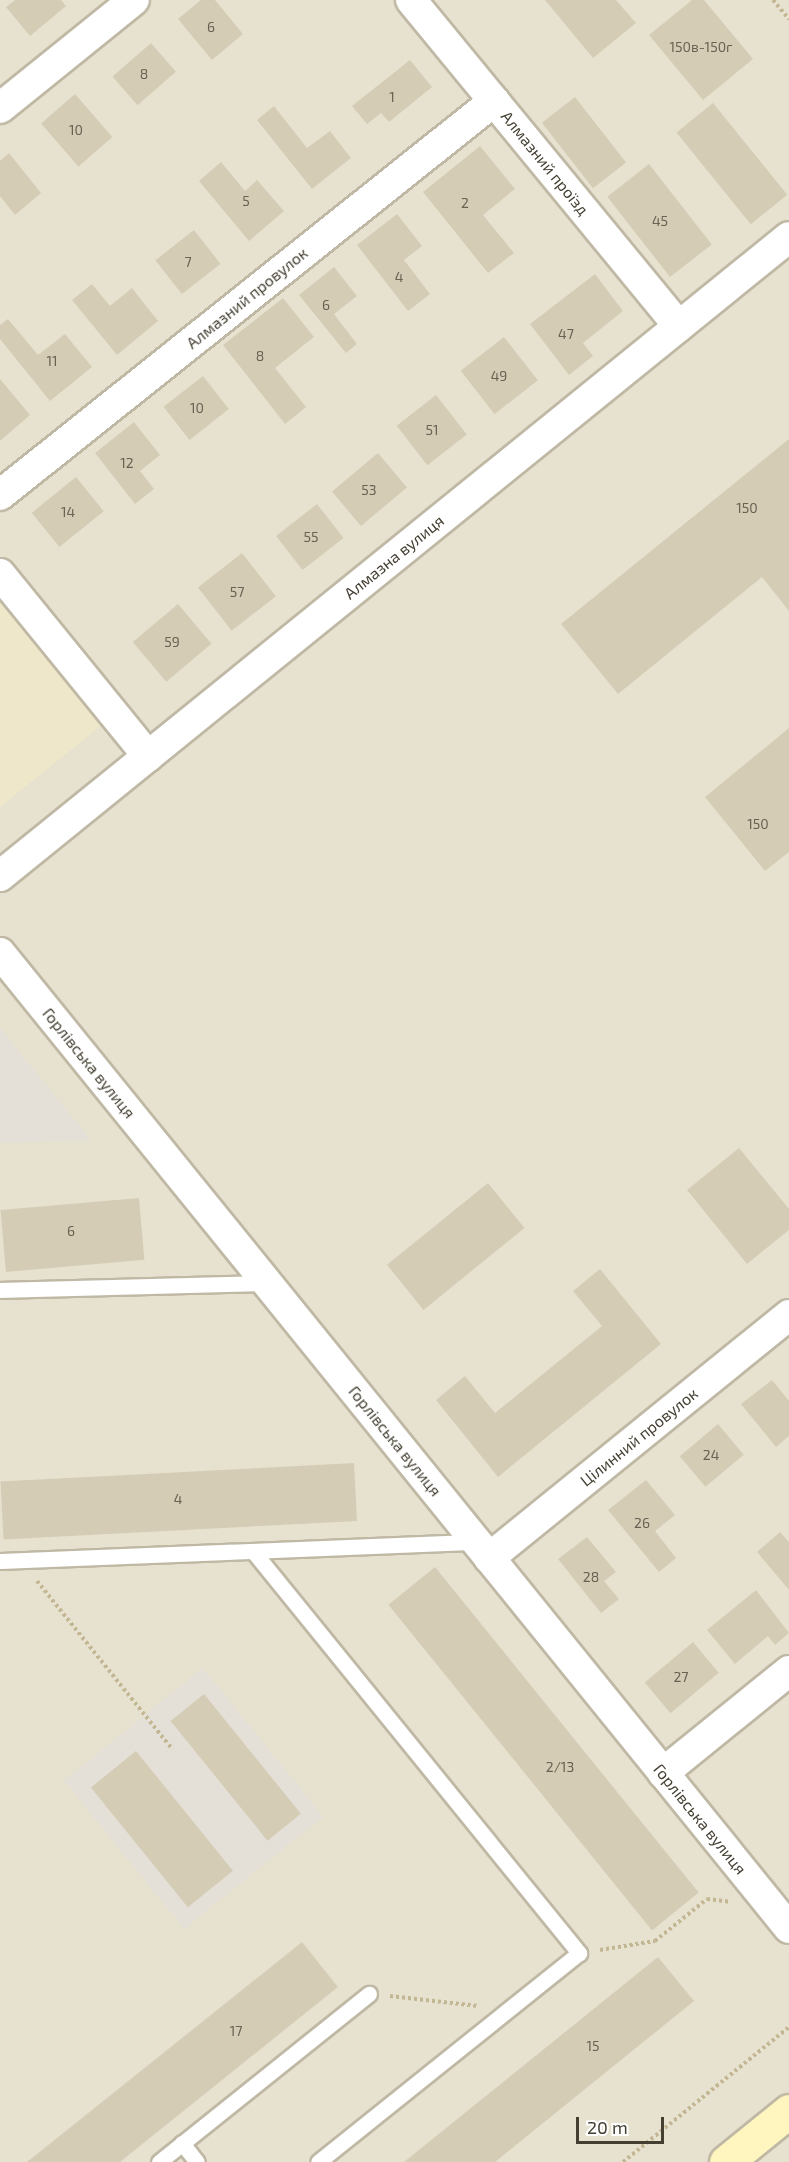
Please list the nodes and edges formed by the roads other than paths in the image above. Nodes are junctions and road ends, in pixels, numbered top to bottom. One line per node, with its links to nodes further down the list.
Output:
1 (134, 0): 4 (street)
2 (411, 0): 3 (street, Алмазний проїзд)
3 (494, 101): 6 (street, Алмазний проїзд); 7 (street, Алмазний провулок)
4 (0, 108)
5 (789, 237): 6 (street, Алмазна вулиця)
6 (679, 326): 9 (street, Алмазна вулиця)
7 (0, 495)
8 (0, 574): 9 (street)
9 (148, 756): 10 (street, Алмазна вулиця)
10 (0, 876)
11 (0, 953): 12 (street, Горлівська вулиця)
12 (267, 1283): 13 (lane); 15 (street, Горлівська вулиця)
13 (0, 1290)
14 (789, 1315): 15 (street, Цілинний провулок)
15 (483, 1550): 16 (lane); 19 (street, Горлівська вулиця)
16 (254, 1551): 17 (lane); 26 (lane)
17 (0, 1561)
18 (789, 1671): 19 (street)
19 (663, 1773): 20 (street, Горлівська вулиця)
20 (789, 1928)
21 (369, 1994): 23 (lane)
22 (789, 2110): 27 (street)
23 (182, 2143): 24 (lane); 25 (lane)
24 (159, 2162)
25 (197, 2162)
26 (318, 2162)
27 (726, 2162)

